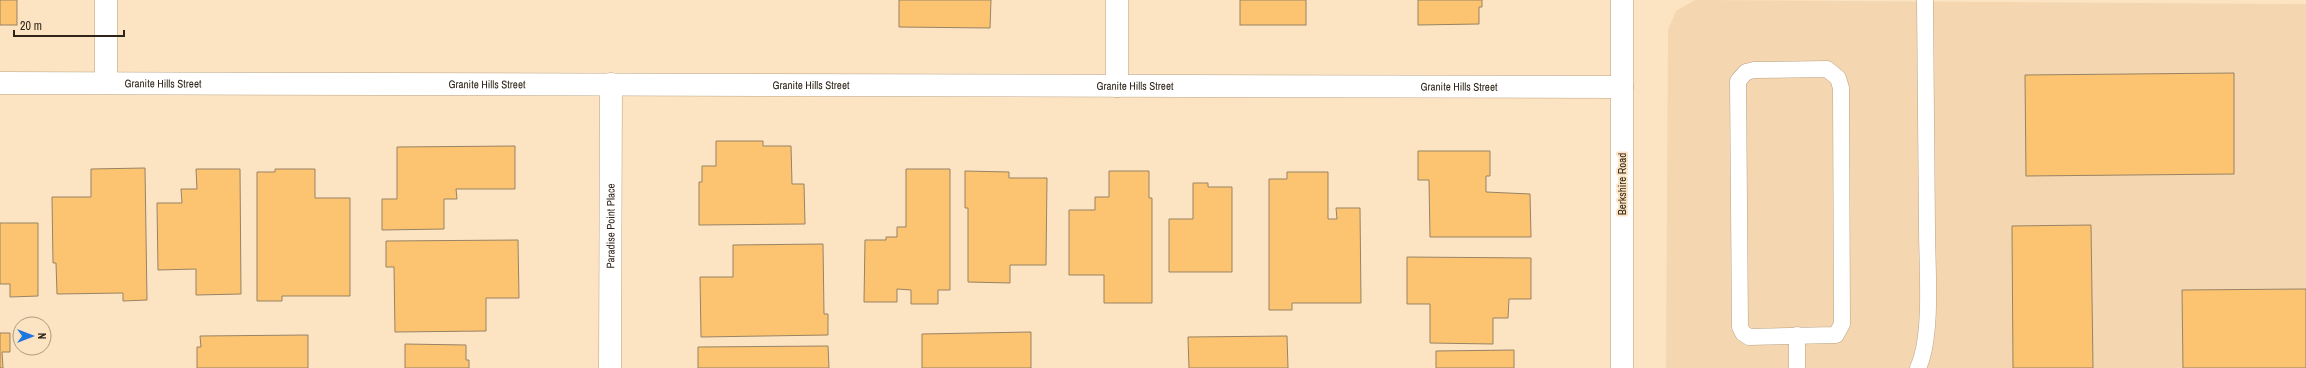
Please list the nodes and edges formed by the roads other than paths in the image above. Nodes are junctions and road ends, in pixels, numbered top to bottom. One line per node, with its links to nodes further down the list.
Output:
1 (106, 0): 6 (street)
2 (1117, 0): 8 (street)
3 (1622, 0): 9 (street, Berkshire Road)
4 (1925, 0): 14 (lane)
5 (0, 83): 6 (street, Granite Hills Street)
6 (106, 83): 7 (street, Granite Hills Street)
7 (611, 84): 8 (street, Granite Hills Street); 11 (street, Paradise Point Place)
8 (1117, 86): 9 (street, Granite Hills Street)
9 (1622, 87): 12 (street, Berkshire Road)
10 (1797, 335): 10 (lane); 13 (lane)
11 (610, 368)
12 (1622, 368)
13 (1797, 368)
14 (1918, 368)

